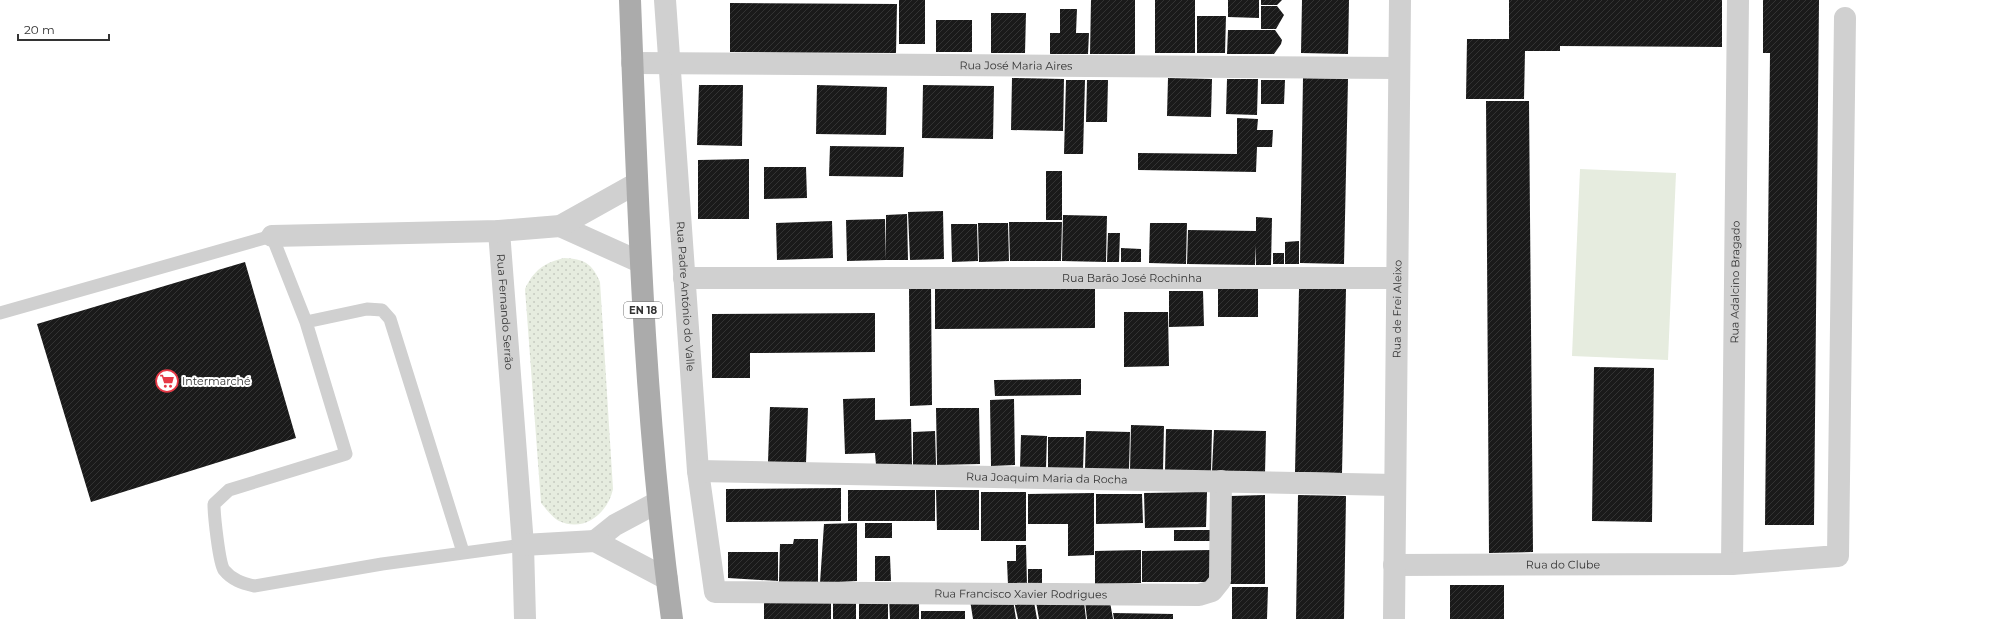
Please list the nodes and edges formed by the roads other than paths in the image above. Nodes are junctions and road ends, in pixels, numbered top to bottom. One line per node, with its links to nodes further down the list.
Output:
1 (630, 0): 6 (main road, EN 18)
2 (665, 0): 7 (street, Rua Padre António do Valle)
3 (1400, 0): 8 (street, Rua de Frei Aleixo)
4 (1738, 0): 25 (street, Rua Adalcino Bragado)
5 (1845, 18): 25 (street, Rua do Clube)
6 (632, 62): 7 (street, Rua José Maria Aires); 9 (main road, EN 18)
7 (669, 62): 8 (street, Rua José Maria Aires); 14 (street, Rua Padre António do Valle)
8 (1399, 68): 15 (street, Rua de Frei Aleixo)
9 (637, 183): 10 (street); 13 (main road, EN 18)
10 (560, 226): 11 (street); 13 (street)
11 (499, 231): 12 (street); 23 (street, Rua Fernando Serrão)
12 (272, 236): 16 (lane); 17 (lane)
13 (640, 262): 21 (main road, EN 18)
14 (684, 278): 15 (street, Rua Barão José Rochinha); 18 (street, Rua Padre António do Valle)
15 (1397, 278): 20 (street, Rua de Frei Aleixo)
16 (0, 313)
17 (306, 322): 24 (lane); 24 (lane)
18 (698, 471): 19 (street, Rua Joaquim Maria da Rocha); 28 (street, Rua Padre António do Valle)
19 (1220, 481): 20 (street, Rua Joaquim Maria da Rocha); 28 (street, Rua Francisco Xavier Rodrigues)
20 (1395, 485): 26 (street, Rua de Frei Aleixo)
21 (658, 502): 22 (street); 27 (main road, EN 18)
22 (595, 541): 23 (street); 27 (street)
23 (523, 545): 24 (lane); 29 (street, Rua Fernando Serrão)
24 (463, 552)
25 (1732, 564): 26 (street, Rua do Clube)
26 (1394, 565): 31 (street, Rua de Frei Aleixo)
27 (666, 578): 30 (main road, EN 18)
28 (715, 592)
29 (525, 619)
30 (672, 619)
31 (1394, 619)

